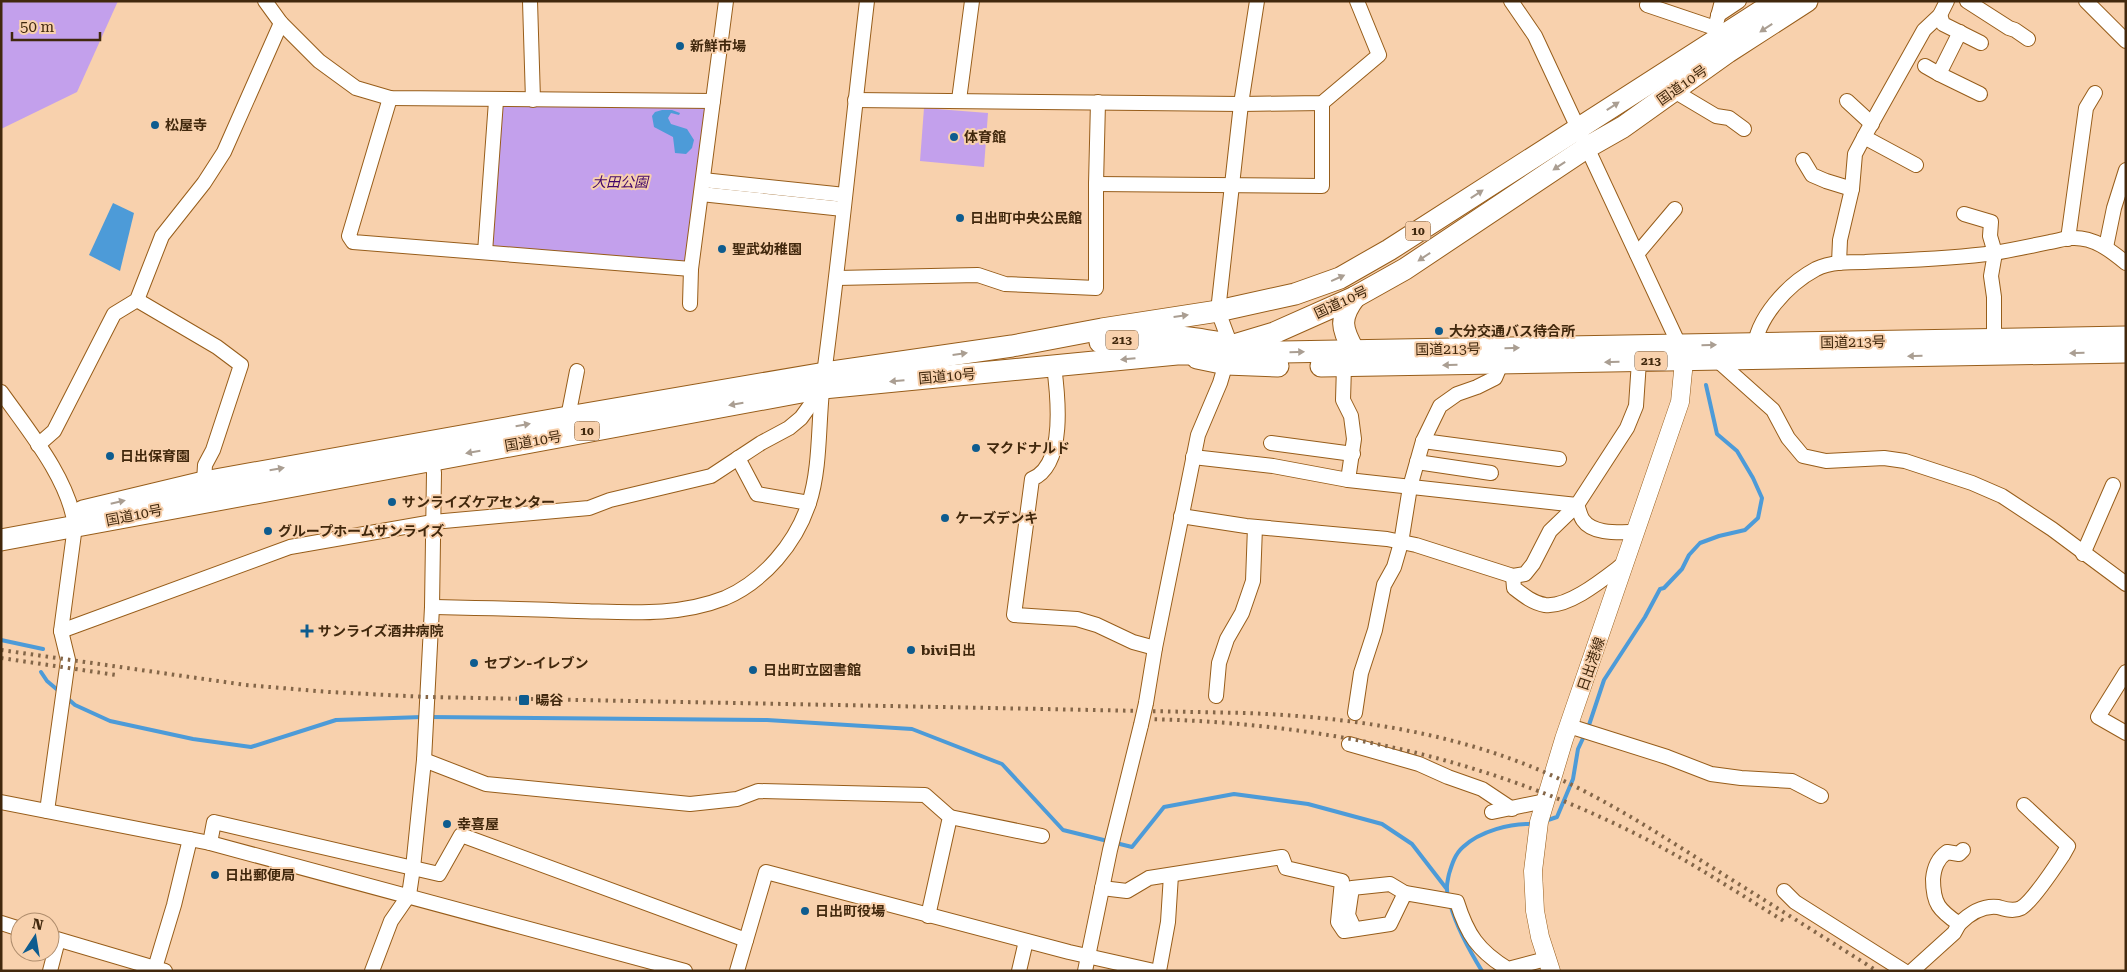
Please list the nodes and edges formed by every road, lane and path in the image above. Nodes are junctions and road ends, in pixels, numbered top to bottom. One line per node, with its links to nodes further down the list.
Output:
1 (265, 1): 18 (street)
2 (530, 1): 31 (street)
3 (726, 1): 34 (street)
4 (867, 1): 32 (street)
5 (972, 1): 33 (street)
6 (1257, 1): 38 (street)
7 (1357, 1): 37 (street)
8 (1512, 1): 40 (street)
9 (1722, 1): 19 (street)
10 (1739, 1): 19 (street)
11 (1777, 1): 19 (highway, 国道10号 / 10)
12 (1807, 1): 26 (highway, 国道10号 / 10, one-way to 26)
13 (1947, 1): 17 (street)
14 (1967, 1): 21 (street)
15 (2095, 4): 22 (street)
16 (1647, 5): 19 (street)
17 (1940, 15): 20 (street); 39 (street)
18 (281, 23): 29 (street); 64 (street)
19 (1719, 26): 40 (highway, 国道10号 / 10, one-way to 19)
20 (1960, 32): 23 (street); 25 (street)
21 (2028, 39)
22 (2126, 41)
23 (1981, 42)
24 (1925, 66): 25 (street)
25 (1939, 74): 28 (street)
26 (1674, 91): 41 (street); 43 (highway, 国道10号 / 10)
27 (2095, 93): 54 (street)
28 (1980, 94)
29 (390, 98): 30 (street); 56 (street)
30 (496, 100): 31 (street); 56 (street)
31 (533, 100): 34 (street)
32 (856, 100): 33 (street); 51 (street)
33 (959, 100): 36 (street)
34 (713, 101): 49 (street)
35 (1847, 101): 39 (street)
36 (1098, 102): 38 (street); 47 (street)
37 (1322, 103): 38 (street); 48 (street)
38 (1241, 104): 48 (street)
39 (1872, 124): 42 (street)
40 (1578, 129): 43 (street); 66 (highway, 国道10号 / 10, one-way to 40)
41 (1744, 129)
42 (1864, 138): 45 (street); 50 (street)
43 (1586, 148): 58 (street); 63 (highway, 国道10号 / 10, one-way to 63)
44 (1802, 160): 50 (street)
45 (1916, 166)
46 (2126, 170): 55 (street)
47 (1096, 184): 48 (street); 62 (street)
48 (1233, 184): 66 (street)
49 (702, 187): 51 (street); 61 (street)
50 (1852, 189): 59 (street)
51 (844, 202): 62 (street)
52 (1675, 209): 58 (street)
53 (1964, 214): 57 (street)
54 (2068, 239): 55 (street); 57 (street)
55 (2106, 247): 60 (street)
56 (485, 252): 61 (street)
57 (1995, 253): 59 (street); 68 (street)
58 (1637, 254): 72 (street)
59 (1839, 263): 70 (street)
60 (2126, 263)
61 (691, 269): 65 (street)
62 (837, 278): 80 (street)
63 (1355, 297): 73 (highway, 国道10号 / 10); 74 (highway)
64 (136, 300): 85 (street); 94 (street)
65 (690, 304)
66 (1218, 311): 69 (highway, 国道10号 / 10, one-way to 66); 73 (street)
67 (2126, 337): 68 (highway, 国道213号 / 213)
68 (1994, 339): 70 (highway, 国道213号 / 213)
69 (1012, 346): 73 (highway, 国道213号 / 213); 80 (highway, 国道10号 / 10, one-way to 69)
70 (1754, 352): 71 (highway, 国道213号 / 213, one-way to 70); 72 (highway, 国道213号 / 213, one-way to 70); 75 (highway, 国道213号 / 213)
71 (2126, 352)
72 (1682, 353): 74 (highway, 国道213号 / 213, one-way to 72); 75 (highway, 国道213号 / 213); 76 (highway, 国道213号 / 213); 104 (main road, 日出港線)
73 (1228, 355): 74 (highway, 国道213号 / 213); 78 (highway, 国道10号 / 10, one-way to 78); 88 (street)
74 (1349, 358): 77 (highway, 国道213号 / 213, one-way to 74); 87 (street)
75 (1718, 360): 107 (street)
76 (1639, 362): 77 (highway, 国道213号 / 213, one-way to 77); 98 (street)
77 (1501, 364): 83 (street)
78 (1054, 366): 80 (highway, 国道10号 / 10, one-way to 80); 113 (street)
79 (577, 371): 82 (street)
80 (824, 381): 82 (highway, 国道10号 / 10); 86 (highway, 国道10号 / 10, one-way to 86); 89 (street); 97 (street)
81 (1, 392): 85 (street)
82 (568, 416): 86 (highway, 国道10号 / 10, one-way to 82)
83 (1423, 440): 90 (street); 91 (street)
84 (1271, 444): 87 (street)
85 (38, 445): 100 (street)
86 (431, 450): 94 (highway, 国道10号 / 10, one-way to 86); 100 (highway, 国道10号 / 10); 101 (street)
87 (1353, 454): 93 (street)
88 (1193, 457): 93 (street); 99 (street)
89 (738, 458): 97 (street); 101 (street)
90 (1559, 459)
91 (1417, 462): 92 (street); 96 (street)
92 (1491, 473)
93 (1348, 480): 96 (street)
94 (204, 482): 100 (highway, 国道10号 / 10, one-way to 94)
95 (2113, 485): 107 (street)
96 (1410, 487): 98 (street); 106 (street)
97 (809, 503): 111 (street)
98 (1578, 505): 104 (street); 109 (street)
99 (1181, 516): 103 (street); 113 (street)
100 (74, 519): 102 (highway, 国道10号 / 10); 105 (highway, 国道10号 / 10); 112 (street)
101 (433, 522): 111 (street); 112 (street)
102 (1, 525)
103 (1255, 527): 106 (street); 115 (street)
104 (1636, 532): 108 (main road, 日出港線)
105 (1, 540)
106 (1401, 543): 109 (street); 116 (street)
107 (2083, 554): 110 (street)
108 (1626, 562): 109 (street); 117 (main road, 日出港線)
109 (1513, 576)
110 (2126, 584)
111 (432, 607): 120 (street)
112 (61, 631): 126 (street)
113 (1155, 648): 135 (street, bridge)
114 (2126, 672): 118 (street)
115 (1216, 696)
116 (1354, 713)
117 (1569, 726): 121 (street); 122 (main road, 日出港線)
118 (2126, 733)
119 (1349, 744): 125 (street)
120 (424, 760): 128 (street); 133 (street)
121 (1821, 796)
122 (1545, 801): 125 (street); 146 (main road, 日出港線)
123 (1, 802): 126 (street)
124 (2024, 805): 140 (street)
125 (1512, 810): 127 (street)
126 (47, 811): 130 (street)
127 (1492, 812)
128 (950, 817): 129 (street); 139 (street)
129 (1042, 836)
130 (190, 839): 131 (street); 147 (street)
131 (210, 843): 133 (street); 138 (street)
132 (1963, 850): 140 (street)
133 (413, 868): 138 (street); 142 (street)
134 (1172, 875): 135 (street); 137 (street); 153 (street)
135 (1102, 888): 145 (street)
136 (1784, 891): 154 (street)
137 (1405, 893): 141 (street); 146 (street)
138 (409, 895): 148 (street); 149 (street)
139 (928, 916): 142 (street); 144 (street)
140 (1959, 924): 155 (street)
141 (1353, 926)
142 (746, 940): 150 (street)
143 (60, 941): 147 (street)
144 (1026, 941): 145 (street); 151 (street)
145 (1086, 964): 152 (street)
146 (1548, 965)
147 (160, 969)
148 (372, 971)
149 (685, 971)
150 (737, 971)
151 (1019, 971)
152 (1154, 971)
153 (1159, 971)
154 (1904, 971)
155 (1912, 971)

